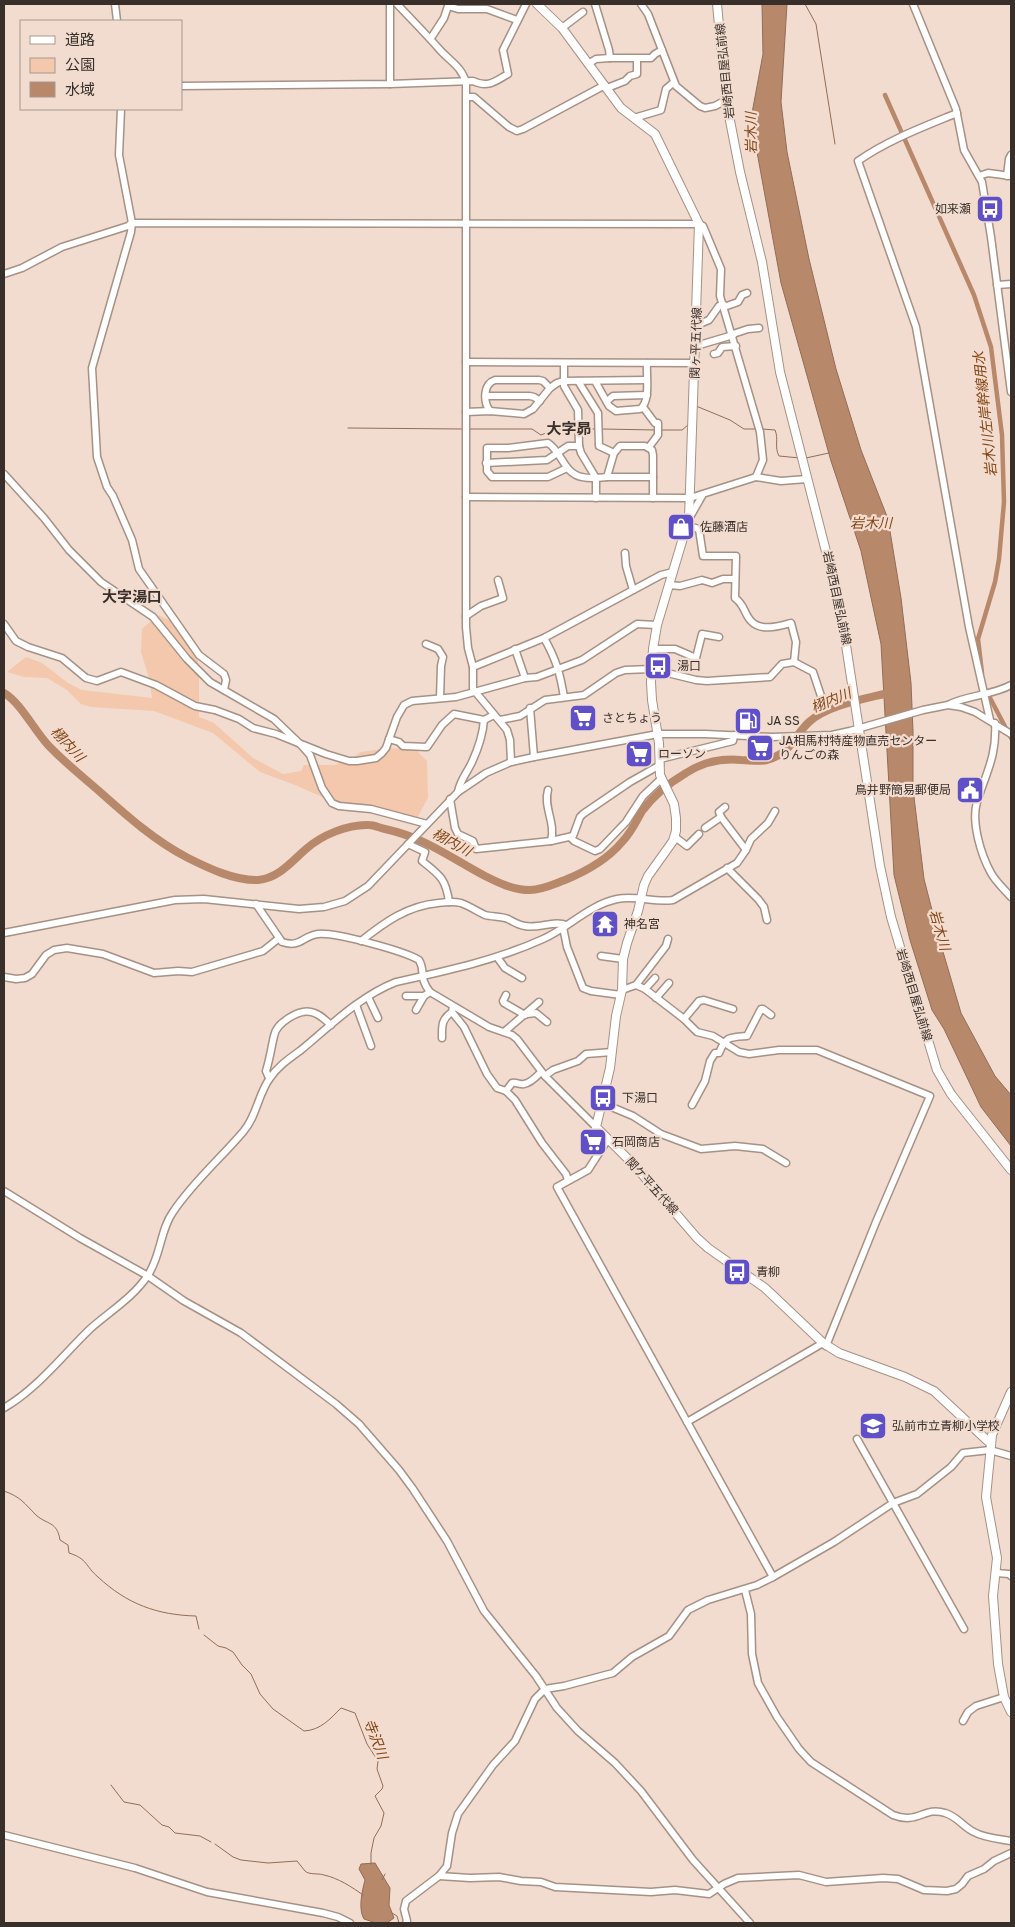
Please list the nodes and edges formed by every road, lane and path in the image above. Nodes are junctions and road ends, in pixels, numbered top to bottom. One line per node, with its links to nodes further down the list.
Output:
1 (115, 4): 11 (street)
2 (390, 4): 21 (street)
3 (397, 4): 14 (street)
4 (526, 4): 12 (street)
5 (537, 4): 13 (main road, 関ヶ平五代線)
6 (594, 4): 16 (street)
7 (641, 4): 15 (street)
8 (717, 4): 25 (main road, 岩崎西目屋弘前線)
9 (913, 4): 27 (street)
10 (583, 12): 13 (street)
11 (117, 20)
12 (518, 20): 14 (street); 19 (street)
13 (562, 28): 18 (main road, 関ヶ平五代線)
14 (431, 38): 19 (street)
15 (662, 50): 17 (street); 20 (street)
16 (610, 58): 17 (street); 18 (street)
17 (637, 59): 23 (street)
18 (588, 64): 23 (main road, 関ヶ平五代線)
19 (466, 82): 21 (street); 24 (street)
20 (674, 82): 25 (street); 28 (street)
21 (390, 84): 22 (street)
22 (182, 86)
23 (606, 86): 24 (street); 28 (main road, 関ヶ平五代線)
24 (468, 97): 33 (street)
25 (726, 100): 75 (main road, 岩崎西目屋弘前線)
26 (121, 110): 32 (street)
27 (957, 113): 30 (street); 104 (street)
28 (634, 118): 34 (main road, 関ヶ平五代線)
29 (1011, 155): 31 (street)
30 (979, 176): 31 (street); 37 (street)
31 (1009, 176)
32 (132, 223): 33 (street); 35 (street); 102 (street)
33 (467, 224): 34 (street); 46 (street)
34 (699, 224): 39 (street); 40 (main road, 関ヶ平五代線)
35 (4, 274)
36 (1011, 284): 37 (street)
37 (997, 285): 55 (street)
38 (747, 293): 39 (street)
39 (724, 306): 40 (street); 42 (street)
40 (696, 325): 43 (main road, 関ヶ平五代線)
41 (759, 328): 42 (street)
42 (733, 335): 43 (street); 44 (street)
43 (696, 346): 49 (main road, 関ヶ平五代線)
44 (736, 346): 45 (street); 73 (street)
45 (714, 354)
46 (466, 362): 47 (street); 62 (street)
47 (564, 363): 48 (street); 51 (street)
48 (647, 363): 49 (street); 50 (street)
49 (695, 363): 80 (main road, 関ヶ平五代線)
50 (646, 380): 53 (street); 56 (street)
51 (563, 381): 52 (street); 54 (street); 64 (street)
52 (578, 381): 53 (street); 63 (street)
53 (596, 381): 59 (street)
54 (550, 388): 57 (street); 58 (street)
55 (1011, 392)
56 (647, 395): 59 (street); 60 (street)
57 (486, 396): 58 (street); 61 (street)
58 (540, 401): 61 (street)
59 (608, 403): 60 (street); 63 (street)
60 (643, 407): 65 (street)
61 (490, 411): 62 (street)
62 (466, 412): 77 (street)
63 (598, 414): 67 (street)
64 (579, 446): 66 (street); 74 (street)
65 (649, 447): 67 (street); 72 (street)
66 (558, 452): 68 (street); 68 (street); 69 (street)
67 (614, 454): 71 (street)
68 (486, 463): 69 (street)
69 (567, 468): 74 (street)
70 (4, 474): 102 (street)
71 (607, 477): 72 (street); 74 (street)
72 (653, 477): 79 (street)
73 (756, 477): 75 (street); 76 (street)
74 (596, 478): 78 (street)
75 (807, 479): 114 (main road, 岩崎西目屋弘前線)
76 (703, 495): 80 (street); 81 (street)
77 (466, 497): 78 (street); 88 (street)
78 (596, 498): 79 (street)
79 (653, 498): 80 (street)
80 (690, 498): 81 (main road, 関ヶ平五代線)
81 (689, 522): 83 (main road, 関ヶ平五代線); 84 (street)
82 (625, 553): 87 (street)
83 (673, 572): 86 (main road, 関ヶ平五代線); 87 (street)
84 (735, 579): 86 (street); 96 (street)
85 (498, 580): 88 (street)
86 (669, 585): 90 (main road, 関ヶ平五代線)
87 (633, 590): 92 (street)
88 (466, 616): 97 (street)
89 (4, 624): 119 (street)
90 (657, 625): 95 (main road, 関ヶ平五代線); 98 (street)
91 (719, 637): 95 (street)
92 (544, 638): 94 (street); 98 (street)
93 (426, 644): 106 (street)
94 (515, 649): 97 (street); 100 (street)
95 (652, 649): 99 (main road, 関ヶ平五代線)
96 (794, 662): 99 (street); 107 (street)
97 (473, 667): 103 (street)
98 (559, 669): 100 (street); 105 (street)
99 (652, 669): 105 (street); 115 (main road, 関ヶ平五代線)
100 (525, 678): 103 (street)
101 (1011, 685): 104 (street)
102 (224, 690): 119 (street)
103 (475, 692): 106 (street); 110 (street)
104 (983, 693): 108 (street); 113 (street)
105 (564, 697): 109 (street)
106 (440, 698): 118 (street)
107 (824, 705)
108 (948, 705): 113 (street); 114 (street)
109 (530, 708): 112 (street); 120 (street)
110 (494, 716): 111 (street); 112 (street)
111 (484, 720): 118 (street); 125 (street)
112 (500, 720): 121 (street)
113 (993, 722): 116 (street); 139 (street)
114 (858, 729): 117 (street); 189 (main road, 岩崎西目屋弘前線)
115 (658, 734): 117 (street); 120 (street); 122 (main road)
116 (1011, 734)
117 (734, 735): 122 (street)
118 (389, 739): 119 (street)
119 (302, 745): 130 (street)
120 (534, 757): 121 (street)
121 (511, 762): 125 (street)
122 (660, 762): 123 (main road); 133 (street)
123 (661, 780): 133 (street); 134 (main road)
124 (548, 790): 135 (street)
125 (458, 792): 126 (street)
126 (450, 799): 130 (street); 135 (street)
127 (726, 807): 129 (street)
128 (776, 811): 137 (street)
129 (721, 817): 131 (street); 137 (street)
130 (427, 824): 136 (street)
131 (705, 828)
132 (699, 834): 134 (street)
133 (570, 837): 135 (street)
134 (675, 837): 140 (main road)
135 (551, 841)
136 (410, 843): 141 (street); 142 (street)
137 (746, 850): 138 (street)
138 (727, 868): 140 (street); 143 (street)
139 (1011, 897)
140 (641, 898): 144 (street); 151 (main road)
141 (448, 902): 144 (street); 148 (street)
142 (256, 904): 145 (street); 146 (street)
143 (767, 920)
144 (565, 926): 150 (street); 159 (street)
145 (4, 933)
146 (278, 939): 148 (street); 152 (street)
147 (668, 940): 157 (street)
148 (361, 941): 153 (street)
149 (601, 956): 151 (street)
150 (497, 957): 153 (street); 154 (street)
151 (623, 959): 159 (main road)
152 (4, 976)
153 (422, 976): 160 (street); 163 (street)
154 (522, 978)
155 (655, 978): 158 (street)
156 (669, 983): 164 (street)
157 (636, 985): 158 (street); 159 (street)
158 (645, 989): 164 (street)
159 (622, 993): 180 (main road)
160 (427, 994): 162 (street); 168 (street); 169 (street)
161 (506, 995): 170 (street)
162 (406, 996)
163 (368, 997): 166 (street); 172 (street)
164 (656, 998): 173 (street)
165 (539, 1002): 170 (street)
166 (356, 1006): 175 (street); 179 (street)
167 (733, 1009): 173 (street)
168 (416, 1010)
169 (453, 1010): 176 (street); 177 (street); 183 (street)
170 (526, 1014): 174 (street); 176 (street)
171 (771, 1015): 178 (street)
172 (378, 1018)
173 (684, 1019): 178 (street)
174 (547, 1022)
175 (331, 1025): 182 (street); 182 (street)
176 (504, 1032): 181 (street)
177 (442, 1038)
178 (723, 1042): 185 (street); 193 (street)
179 (371, 1046)
180 (612, 1052): 181 (street); 184 (main road)
181 (543, 1074): 183 (street); 186 (street)
182 (270, 1078): 192 (street)
183 (506, 1091): 190 (street)
184 (602, 1103): 186 (main road); 188 (street)
185 (692, 1105)
186 (596, 1127): 187 (main road, 関ケ平五代線)
187 (608, 1139): 190 (street); 193 (main road, 関ケ平五代線)
188 (786, 1163)
189 (1011, 1170)
190 (568, 1180): 196 (street)
191 (4, 1191): 192 (street)
192 (148, 1276): 195 (street); 206 (street)
193 (824, 1345): 196 (street); 198 (main road, 関ケ平五代線)
194 (1011, 1392): 198 (main road)
195 (4, 1408)
196 (687, 1422): 203 (street)
197 (857, 1439): 200 (street)
198 (990, 1447): 199 (street); 200 (street); 201 (main road)
199 (1011, 1456)
200 (893, 1503): 203 (street); 205 (street)
201 (996, 1573): 202 (street); 207 (main road)
202 (1011, 1576)
203 (773, 1577): 204 (street)
204 (745, 1590): 206 (street); 211 (street)
205 (964, 1629)
206 (545, 1689): 213 (street); 214 (street)
207 (1004, 1697): 208 (main road); 209 (street)
208 (1011, 1712)
209 (963, 1721)
210 (4, 1835): 215 (street)
211 (1011, 1841)
212 (1011, 1853): 214 (street)
213 (439, 1876): 214 (street); 216 (street)
214 (719, 1889): 217 (street)
215 (350, 1923)
216 (406, 1923)
217 (750, 1923)

